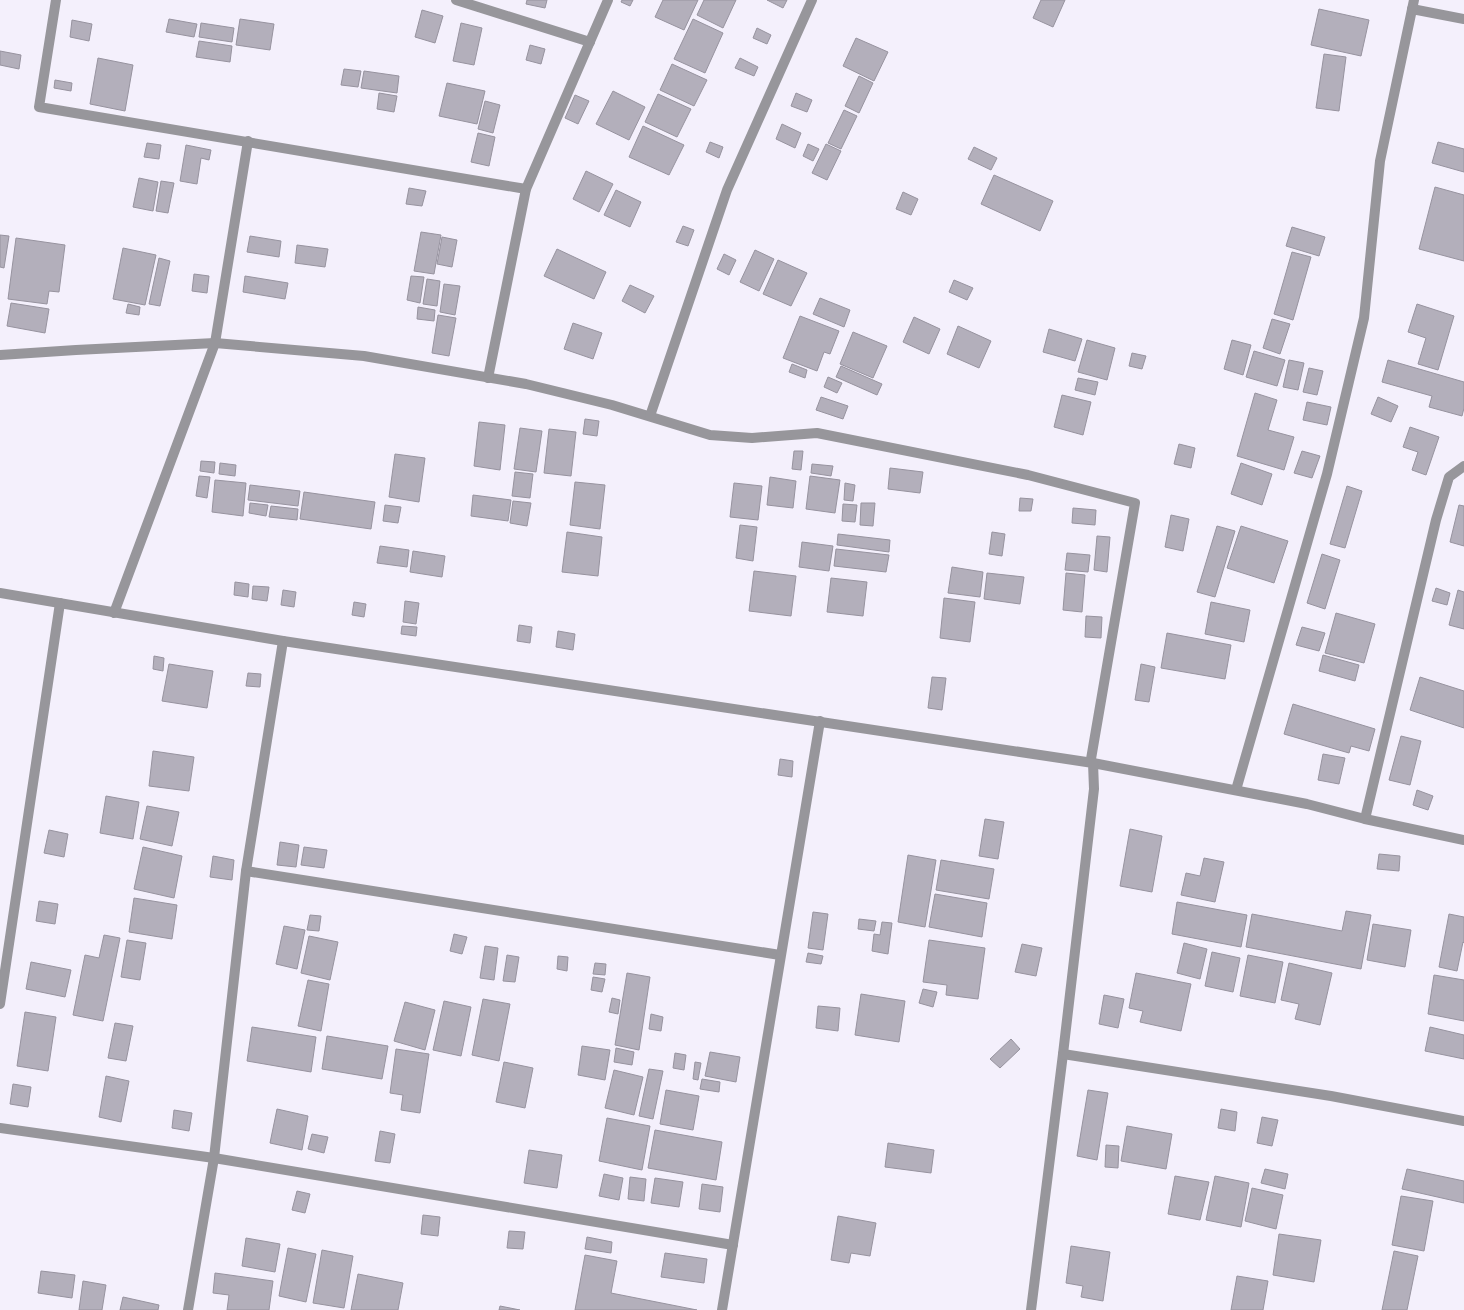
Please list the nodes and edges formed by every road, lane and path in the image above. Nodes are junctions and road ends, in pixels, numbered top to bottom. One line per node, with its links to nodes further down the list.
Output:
1 (56, 0): 8 (street)
2 (456, 0): 7 (street)
3 (608, 0): 7 (street)
4 (812, 0): 13 (street)
5 (1413, 4): 6 (street); 21 (street)
6 (1464, 19)
7 (590, 42): 9 (street)
8 (248, 141): 9 (street); 10 (street)
9 (526, 189): 12 (street)
10 (215, 343): 11 (street); 12 (street); 17 (street)
11 (0, 355)
12 (488, 378): 13 (street)
13 (650, 416): 20 (street)
14 (1464, 466): 22 (street)
15 (0, 593): 16 (street)
16 (60, 603): 17 (street); 26 (street)
17 (114, 613): 18 (street)
18 (283, 641): 19 (street); 24 (street)
19 (820, 722): 20 (street); 25 (street)
20 (1093, 763): 21 (street); 27 (street)
21 (1236, 790): 22 (street)
22 (1365, 820): 23 (street)
23 (1464, 840)
24 (246, 871): 25 (street); 30 (street)
25 (780, 955): 31 (street)
26 (0, 1004)
27 (1063, 1054): 28 (street); 34 (street)
28 (1464, 1122)
29 (0, 1128): 30 (street)
30 (214, 1158): 31 (street); 32 (street)
31 (733, 1245): 33 (street)
32 (188, 1310)
33 (722, 1310)
34 (1031, 1310)

